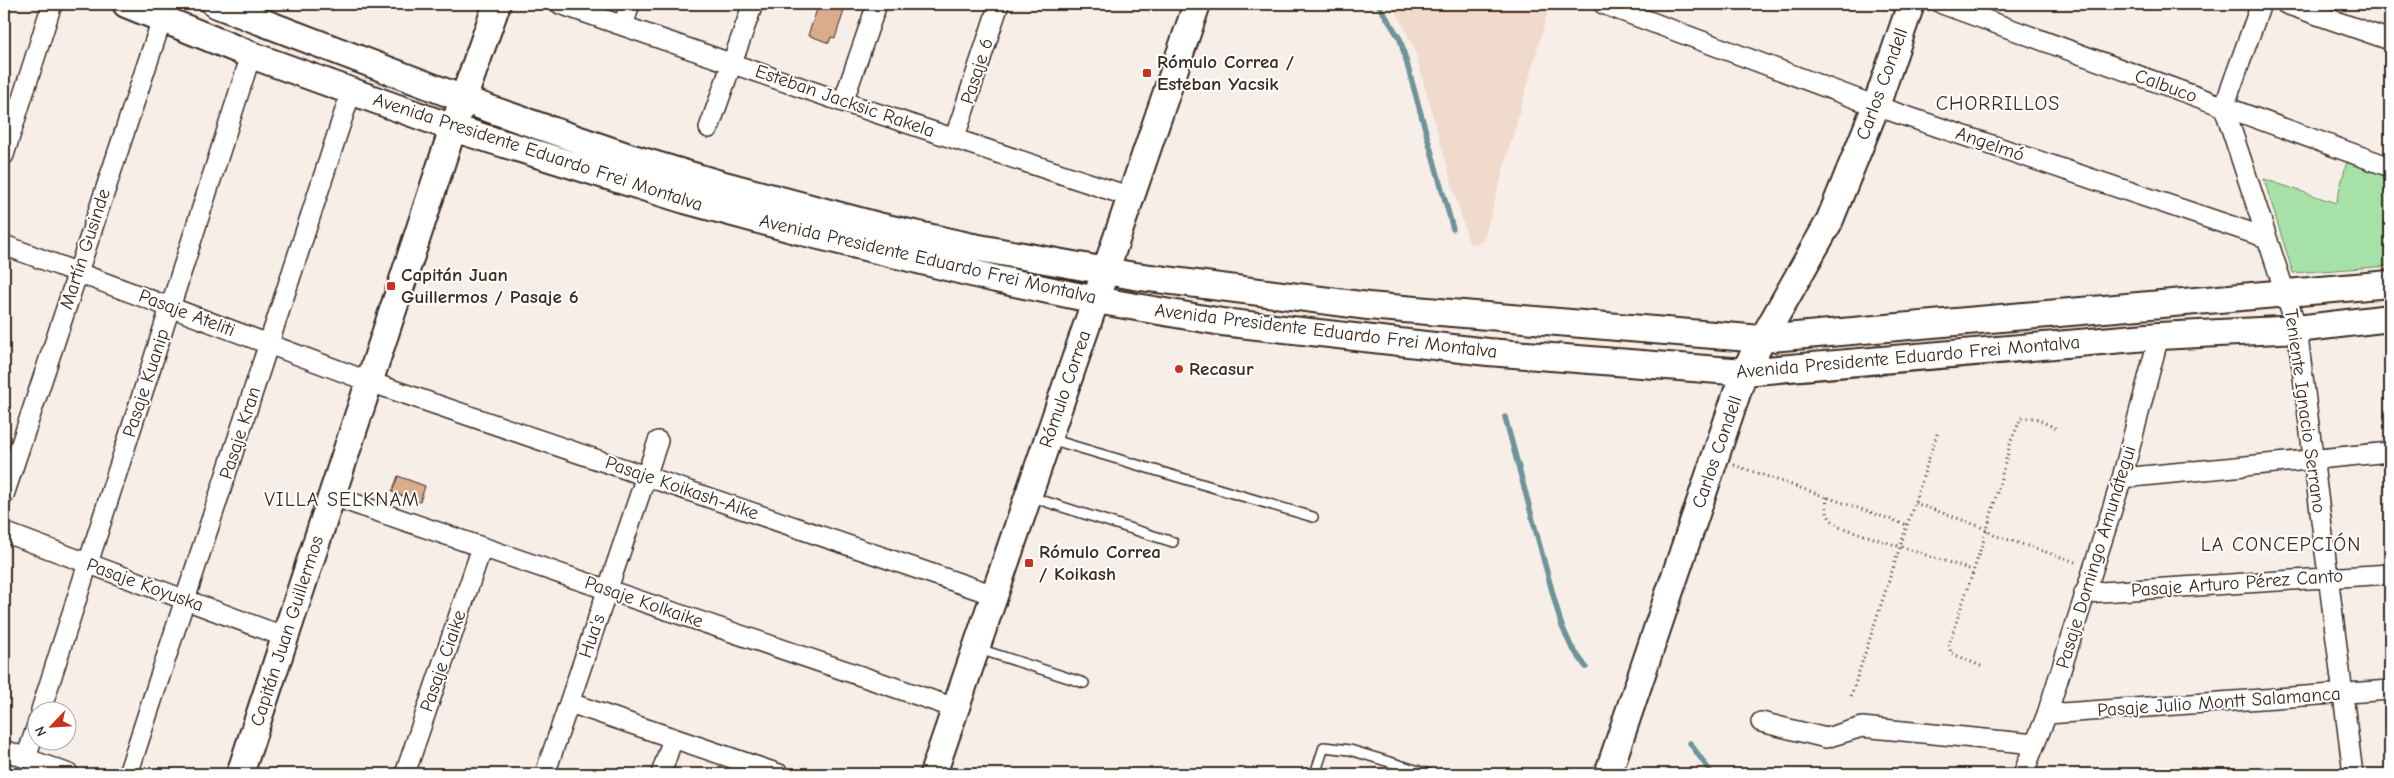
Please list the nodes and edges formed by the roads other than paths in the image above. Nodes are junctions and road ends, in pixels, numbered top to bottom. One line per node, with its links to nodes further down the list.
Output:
1 (52, 4): 29 (street)
2 (126, 4): 16 (main road, Avenida Presidente Eduardo Frei Montalva)
3 (215, 4): 22 (main road, Avenida Presidente Eduardo Frei Montalva)
4 (497, 4): 22 (main road, Capitán Juan Guillermos)
5 (560, 4): 17 (street, Esteban Jacksic Rakela)
6 (630, 4): 17 (street)
7 (754, 4): 20 (street)
8 (877, 4): 23 (street)
9 (999, 4): 28 (street, Pasaje 6)
10 (1197, 4): 31 (main road, Rómulo Correa)
11 (1603, 4): 24 (street, Angelmó)
12 (1911, 4): 24 (main road, Carlos Condell)
13 (1942, 4): 25 (street, Calbuco)
14 (2261, 4): 25 (street)
15 (2286, 4): 18 (street)
16 (164, 11): 19 (main road, Avenida Presidente Eduardo Frei Montalva); 34 (street, Martín Gusinde)
17 (623, 26): 20 (street, Esteban Jacksic Rakela)
18 (2390, 40)
19 (251, 55): 21 (main road, Avenida Presidente Eduardo Frei Montalva); 39 (street, Pasaje Kuanip)
20 (733, 63): 23 (street, Esteban Jacksic Rakela); 27 (street)
21 (351, 92): 26 (main road, Avenida Presidente Eduardo Frei Montalva); 44 (street, Pasaje Kran)
22 (463, 99): 26 (main road, Capitán Juan Guillermos); 35 (main road, Avenida Presidente Eduardo Frei Montalva)
23 (842, 102): 28 (street, Esteban Jacksic Rakela)
24 (1876, 106): 32 (street, Angelmó); 43 (main road, Carlos Condell)
25 (2224, 107): 30 (street, Calbuco); 32 (street, Teniente Ignacio Serrano)
26 (453, 128): 38 (main road, Avenida Presidente Eduardo Frei Montalva); 46 (main road, Capitán Juan Guillermos)
27 (710, 128)
28 (955, 138): 31 (street, Esteban Jacksic Rakela)
29 (4, 155)
30 (2390, 167)
31 (1131, 196): 35 (main road, Rómulo Correa)
32 (2267, 238): 37 (street, Teniente Ignacio Serrano)
33 (4, 244): 34 (street, Pasaje Ateliti)
34 (78, 272): 39 (street, Pasaje Ateliti); 53 (street, Martín Gusinde)
35 (1105, 272): 38 (main road, Rómulo Correa); 43 (main road, Avenida Presidente Eduardo Frei Montalva)
36 (2390, 284): 37 (main road, Avenida Presidente Eduardo Frei Montalva)
37 (2286, 294): 41 (street, Teniente Ignacio Serrano); 43 (main road, Avenida Presidente Eduardo Frei Montalva)
38 (1096, 300): 45 (main road, Avenida Presidente Eduardo Frei Montalva); 47 (main road, Rómulo Correa)
39 (171, 307): 44 (street, Pasaje Ateliti); 60 (street, Pasaje Kuanip)
40 (2390, 318): 41 (main road, Avenida Presidente Eduardo Frei Montalva)
41 (2296, 329): 42 (main road, Avenida Presidente Eduardo Frei Montalva); 50 (street, Teniente Ignacio Serrano)
42 (2159, 336): 45 (main road, Avenida Presidente Eduardo Frei Montalva); 52 (street, Pasaje Domingo Amunátegui)
43 (1761, 339): 45 (main road, Carlos Condell)
44 (269, 344): 46 (street, Pasaje Ateliti); 66 (street, Pasaje Kran)
45 (1744, 372): 92 (main road, Carlos Condell)
46 (370, 382): 51 (street, Pasaje Koikash-Aike); 54 (main road, Capitán Juan Guillermos)
47 (1048, 439): 55 (main road, Rómulo Correa); 56 (lane)
48 (658, 442): 51 (street, Hua's)
49 (2390, 452): 50 (street)
50 (2313, 459): 52 (street); 62 (street, Teniente Ignacio Serrano)
51 (646, 476): 63 (street, Hua's); 65 (street, Pasaje Koikash-Aike)
52 (2122, 478): 64 (street, Pasaje Domingo Amunátegui)
53 (4, 495)
54 (332, 496): 59 (street, Pasaje Kolkaike); 67 (main road, Capitán Juan Guillermos)
55 (1028, 496): 58 (lane); 65 (main road, Rómulo Correa)
56 (1313, 517)
57 (4, 532): 60 (street, Pasaje Koyuska)
58 (1173, 542)
59 (482, 547): 63 (street, Pasaje Kolkaike); 85 (street, Pasaje Ciaike)
60 (88, 564): 66 (street, Pasaje Koyuska); 72 (street, Pasaje Kuanip)
61 (2390, 574): 62 (street, Pasaje Arturo Pérez Canto)
62 (2328, 578): 64 (street, Pasaje Arturo Pérez Canto); 71 (street, Teniente Ignacio Serrano)
63 (608, 590): 73 (street, Hua's); 74 (street, Pasaje Kolkaike)
64 (2084, 593): 75 (street, Pasaje Domingo Amunátegui)
65 (994, 595): 68 (main road, Rómulo Correa)
66 (185, 600): 67 (street, Pasaje Koyuska); 83 (street, Pasaje Kran)
67 (285, 637): 84 (main road, Capitán Juan Guillermos)
68 (976, 648): 69 (lane); 74 (main road, Rómulo Correa)
69 (1084, 683)
70 (2390, 690): 71 (street, Pasaje Julio Montt Salamanca)
71 (2343, 693): 75 (street, Pasaje Julio Montt Salamanca); 94 (street, Teniente Ignacio Serrano)
72 (44, 700)
73 (570, 703): 77 (street); 86 (street, Hua's)
74 (955, 708): 89 (main road, Rómulo Correa)
75 (2047, 714): 78 (street, Pasaje Domingo Amunátegui)
76 (1761, 722): 78 (street)
77 (673, 738): 87 (street); 88 (street)
78 (2035, 744): 93 (street, Pasaje Domingo Amunátegui)
79 (4, 750): 81 (street)
80 (29, 750): 81 (street)
81 (26, 758): 82 (street)
82 (69, 774)
83 (128, 774)
84 (241, 774)
85 (405, 774)
86 (545, 774)
87 (661, 774)
88 (779, 774)
89 (933, 774)
90 (1315, 774): 91 (lane)
91 (1429, 774)
92 (1608, 774)
93 (2023, 774)
94 (2353, 774)

